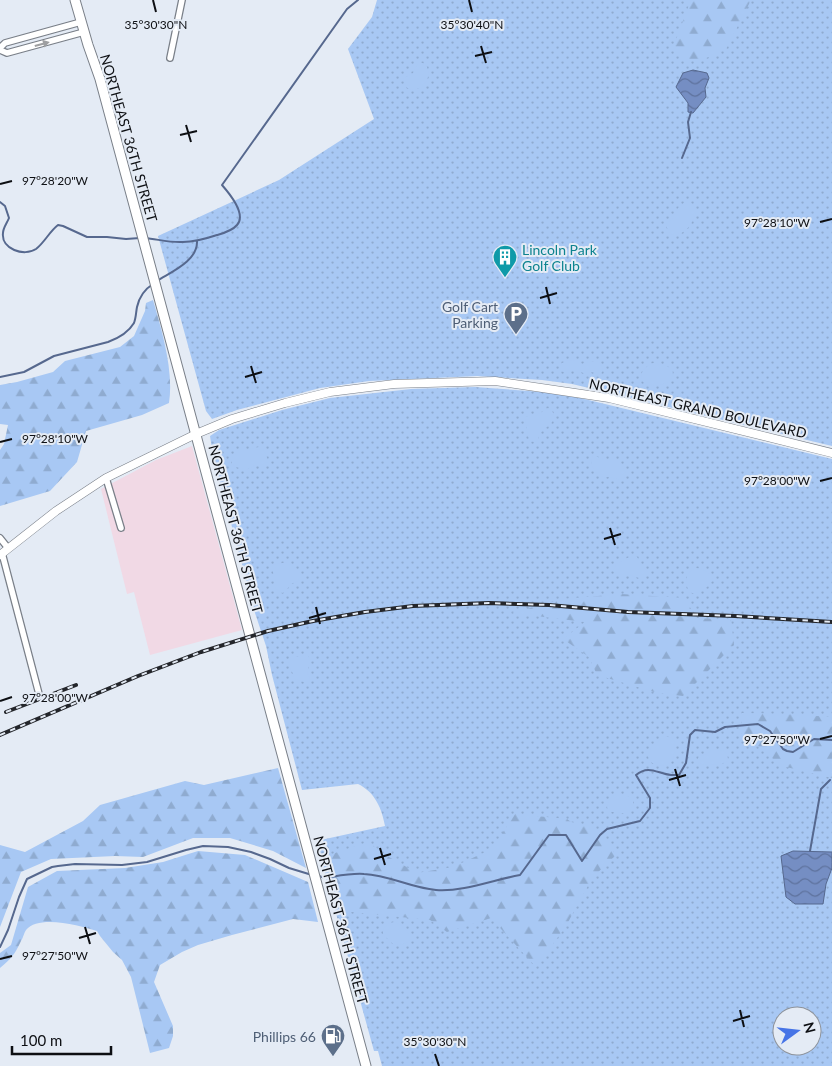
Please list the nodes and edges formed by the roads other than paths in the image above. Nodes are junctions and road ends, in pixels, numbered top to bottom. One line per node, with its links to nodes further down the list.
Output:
1 (74, 0): 3 (main road, NORTHEAST 36TH STREET)
2 (182, 0): 6 (street)
3 (81, 22): 4 (main road, NORTHEAST 36TH STREET); 5 (street)
4 (84, 32): 5 (street, one-way to 4); 7 (main road, NORTHEAST 36TH STREET)
5 (0, 49)
6 (170, 58)
7 (196, 434): 8 (street, NORTHEAST GRAND BOULEVARD); 9 (street, NORTHEAST GRAND BOULEVARD); 14 (main road, NORTHEAST 36TH STREET)
8 (832, 453)
9 (106, 478): 10 (street); 12 (street, NORTHEAST GRAND BOULEVARD)
10 (121, 528)
11 (0, 538): 12 (street)
12 (3, 552): 13 (street)
13 (39, 694)
14 (366, 1066)

